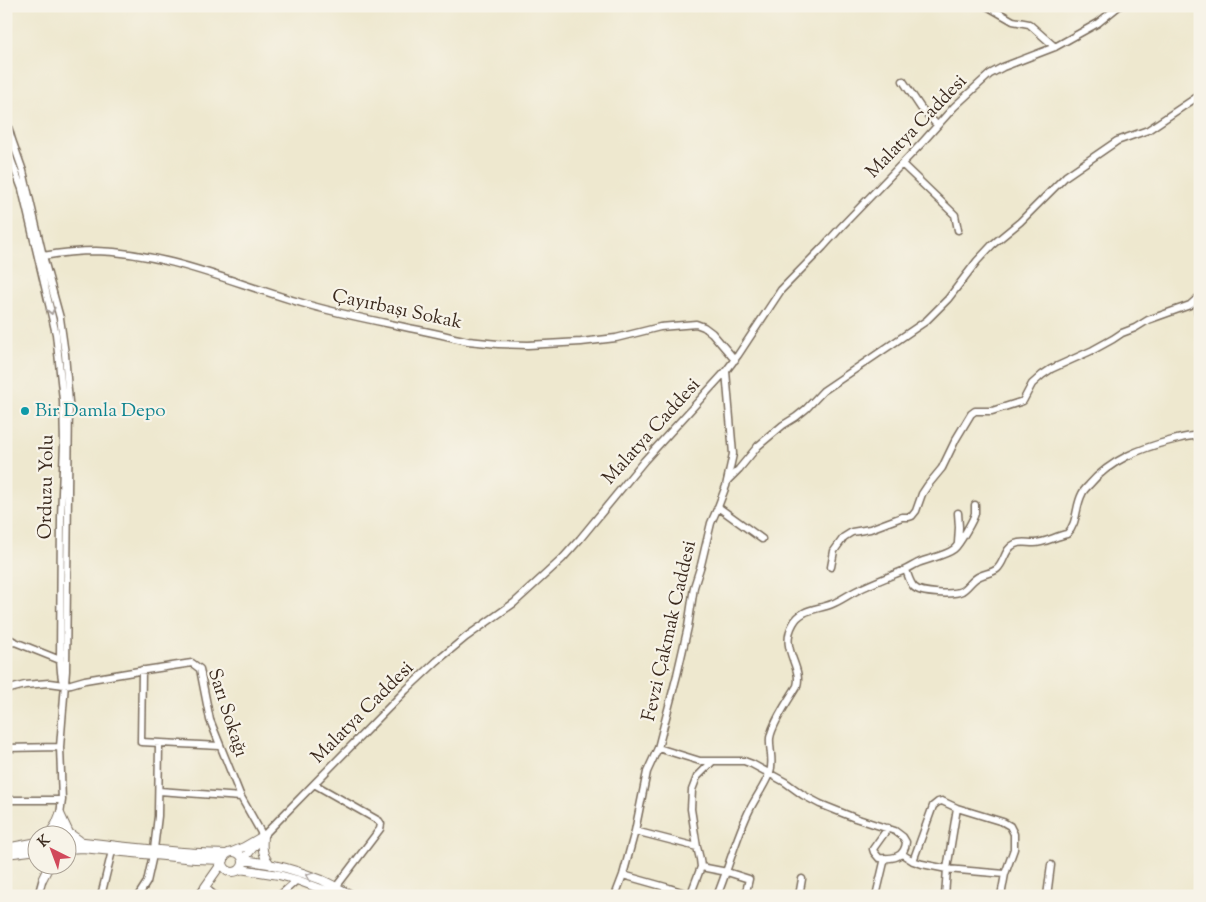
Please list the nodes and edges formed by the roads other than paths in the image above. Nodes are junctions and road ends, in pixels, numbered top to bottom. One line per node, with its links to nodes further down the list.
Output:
1 (987, 6): 3 (street)
2 (1119, 6): 3 (street, Malatya Caddesi)
3 (1054, 47): 7 (street, Malatya Caddesi)
4 (903, 81): 7 (street)
5 (1200, 95): 17 (street)
6 (6, 120): 11 (street)
7 (937, 125): 9 (street, Malatya Caddesi)
8 (6, 146): 26 (street, Orduzu Yolu, one-way to 26)
9 (902, 164): 10 (street); 14 (street, Malatya Caddesi)
10 (958, 230)
11 (43, 256): 14 (street, Çayırbaşı Sokak); 28 (street)
12 (1200, 297): 13 (street); 23 (street)
13 (1200, 318)
14 (735, 360): 15 (street, Malatya Caddesi)
15 (726, 371): 17 (street, Fevzi Çakmak Caddesi); 37 (street, Malatya Caddesi)
16 (1200, 436): 24 (street)
17 (728, 480): 19 (street, Fevzi Çakmak Caddesi)
18 (975, 505): 22 (street)
19 (718, 507): 21 (street); 34 (street, Fevzi Çakmak Caddesi)
20 (958, 513): 22 (street)
21 (762, 539)
22 (958, 545): 24 (street)
23 (831, 567)
24 (906, 570): 36 (street)
25 (9, 641): 26 (street)
26 (60, 660): 28 (street, Orduzu Yolu)
27 (142, 670): 28 (street, Sarı Sokağı); 30 (street); 31 (street, Sarı Sokağı)
28 (64, 685): 29 (street, Sarı Sokağı); 32 (street)
29 (6, 690)
30 (159, 744): 31 (street); 38 (street)
31 (220, 746): 39 (street, Sarı Sokağı)
32 (60, 747): 33 (street); 41 (street)
33 (6, 748)
34 (658, 748): 35 (street); 47 (street, Fevzi Çakmak Caddesi)
35 (712, 762): 36 (street); 52 (street)
36 (770, 774): 46 (street); 72 (street)
37 (314, 784): 48 (street, Malatya Caddesi); 81 (street)
38 (158, 791): 39 (street); 57 (street)
39 (241, 797): 48 (street, Sarı Sokağı)
40 (6, 800): 41 (street)
41 (62, 800): 43 (street)
42 (957, 808): 64 (street); 69 (street); 75 (street)
43 (60, 814): 44 (main road); 45 (main road); 50 (main road)
44 (56, 824)
45 (60, 824)
46 (888, 828): 59 (street); 61 (street)
47 (635, 831): 52 (street); 76 (street, Fevzi Çakmak Caddesi)
48 (263, 836): 60 (main road); 63 (main road); 65 (main road)
49 (78, 842): 50 (main road)
50 (81, 842): 57 (main road)
51 (28, 844): 53 (main road)
52 (697, 847): 67 (street)
53 (6, 848)
54 (78, 848): 55 (main road)
55 (112, 850): 57 (main road); 85 (street)
56 (28, 851): 58 (main road)
57 (154, 852): 60 (main road); 62 (main road); 86 (street)
58 (6, 854)
59 (902, 854): 61 (street); 64 (street)
60 (228, 855): 62 (main road); 63 (main road); 70 (main road); 71 (main road)
61 (885, 858): 83 (street)
62 (212, 859): 70 (main road)
63 (243, 860): 65 (main road); 68 (main road)
64 (913, 861): 69 (street)
65 (271, 865): 81 (main road, one-way to 65)
66 (1051, 865): 98 (street)
67 (701, 867): 72 (street); 82 (street)
68 (240, 869): 71 (main road); 79 (main road)
69 (947, 869): 75 (street); 96 (street)
70 (217, 870): 80 (main road)
71 (229, 870): 80 (main road)
72 (727, 872): 93 (street); 94 (street)
73 (43, 874): 77 (main road)
74 (45, 874): 77 (main road)
75 (1005, 874): 97 (street)
76 (623, 875): 82 (street); 92 (street, Fevzi Çakmak Caddesi)
77 (43, 878): 84 (street)
78 (802, 879): 95 (street)
79 (297, 880): 89 (street); 90 (main road)
80 (205, 887): 87 (street); 88 (street)
81 (336, 887): 91 (main road)
82 (690, 895)
83 (878, 895)
84 (38, 896)
85 (101, 896)
86 (138, 896)
87 (198, 896)
88 (214, 896)
89 (279, 896)
90 (340, 896)
91 (354, 896)
92 (615, 896)
93 (717, 896)
94 (744, 896)
95 (800, 896)
96 (945, 896)
97 (1000, 896)
98 (1047, 896)

